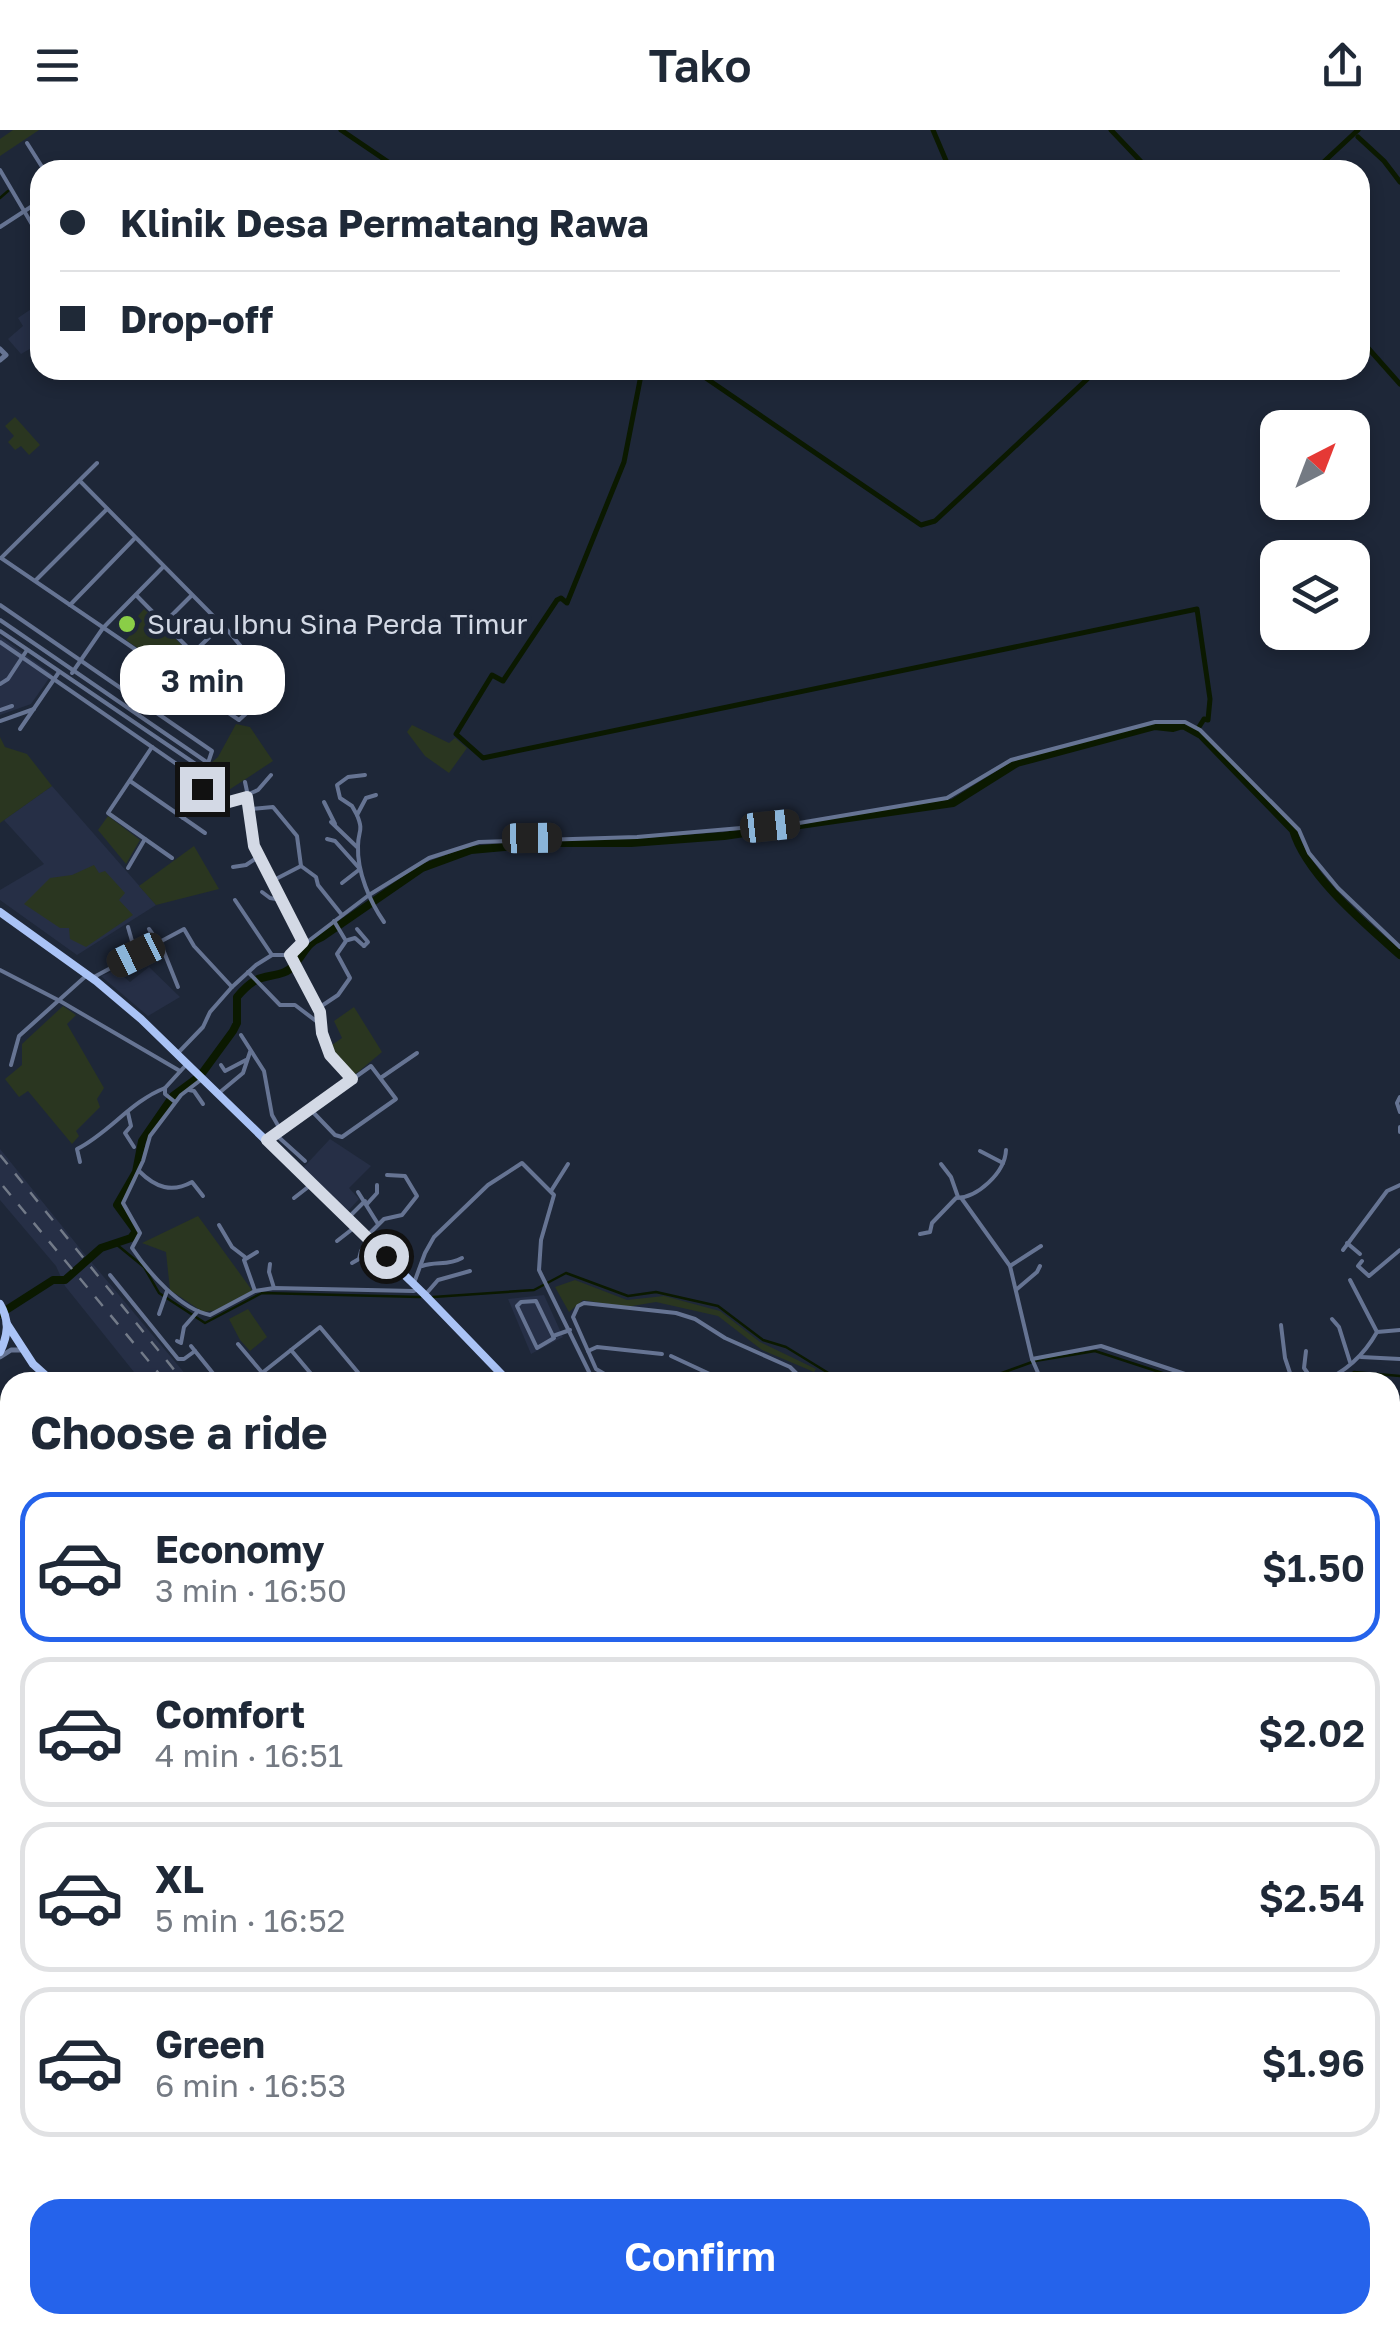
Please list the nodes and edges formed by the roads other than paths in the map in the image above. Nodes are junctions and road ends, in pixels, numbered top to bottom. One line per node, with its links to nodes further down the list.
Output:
1 (27, 143): 2 (street)
2 (38, 160)
3 (0, 170): 5 (street)
4 (30, 208): 5 (street)
5 (24, 212): 6 (street); 7 (street)
6 (30, 222)
7 (0, 226)
8 (98, 464): 9 (street)
9 (80, 480): 10 (street); 12 (street)
10 (107, 509): 11 (street); 14 (street)
11 (135, 538): 13 (street); 18 (street)
12 (0, 558): 14 (street)
13 (164, 567): 15 (street); 16 (street)
14 (35, 581): 18 (street)
15 (136, 594): 20 (street); 22 (street)
16 (191, 596): 20 (street); 21 (street)
17 (0, 605): 29 (street)
18 (70, 605): 22 (street)
19 (0, 620): 30 (street)
20 (164, 624): 26 (street)
21 (220, 626): 26 (street); 27 (street)
22 (103, 628): 29 (street); 33 (street)
23 (0, 631): 25 (street)
24 (0, 642): 28 (street)
25 (27, 650): 28 (street); 32 (street)
26 (194, 652): 33 (street)
27 (248, 656): 31 (street); 38 (street)
28 (22, 658): 35 (street); 36 (street)
29 (81, 660): 30 (street); 49 (street)
30 (74, 671): 34 (street); 39 (street)
31 (261, 671)
32 (59, 672): 34 (street); 35 (street)
33 (172, 674): 38 (street)
34 (69, 678): 41 (street)
35 (54, 680): 42 (street); 44 (street)
36 (2, 684)
37 (266, 694): 38 (street)
38 (206, 697)
39 (115, 700): 41 (street); 49 (street)
40 (12, 706): 43 (street)
41 (110, 706): 44 (street); 47 (street)
42 (34, 709): 45 (street); 46 (street)
43 (0, 710)
44 (106, 713): 48 (street)
45 (0, 721)
46 (20, 729)
47 (158, 739): 48 (street); 49 (street)
48 (154, 745): 52 (street); 54 (street)
49 (208, 763)
50 (271, 775): 56 (street)
51 (365, 775): 59 (street)
52 (130, 781): 60 (street); 62 (street)
53 (244, 782): 56 (street)
54 (201, 790): 56 (street); 60 (street)
55 (376, 794): 59 (street)
56 (247, 797): 58 (street)
57 (324, 802): 64 (street)
58 (251, 810): 65 (street); 68 (street)
59 (357, 814): 64 (street)
60 (184, 818): 61 (street)
61 (205, 833)
62 (145, 839): 66 (street); 69 (street)
63 (328, 840): 70 (street)
64 (357, 847): 70 (street)
65 (258, 857): 67 (street); 71 (street)
66 (172, 858)
67 (233, 866)
68 (300, 866): 71 (street); 78 (street)
69 (128, 868)
70 (360, 870): 72 (street); 74 (street)
71 (272, 881): 76 (street)
72 (342, 883)
73 (262, 892): 76 (street)
74 (371, 899): 78 (street); 79 (street); 87 (street)
75 (235, 900): 89 (street)
76 (282, 900): 85 (street)
77 (0, 912): 93 (main road)
78 (342, 916): 80 (street)
79 (384, 922)
80 (337, 924): 84 (street); 85 (street)
81 (128, 926): 88 (street)
82 (149, 929): 86 (street)
83 (357, 929): 84 (street)
84 (346, 941): 97 (street)
85 (303, 942): 90 (street)
86 (158, 943): 88 (street); 94 (street); 95 (street)
87 (1400, 947)
88 (136, 955): 93 (street)
89 (272, 955): 90 (street); 92 (street)
90 (291, 958): 97 (street)
91 (0, 970): 96 (street)
92 (248, 972): 94 (street); 98 (street)
93 (89, 976): 96 (street); 102 (main road)
94 (232, 986): 102 (street)
95 (178, 987)
96 (60, 1001): 105 (street); 106 (street)
97 (318, 1008): 98 (street)
98 (320, 1024): 111 (street)
99 (241, 1035): 100 (street)
100 (250, 1052): 103 (street); 121 (street)
101 (417, 1053): 109 (street)
102 (177, 1054): 106 (main road)
103 (246, 1060): 107 (street); 110 (street)
104 (221, 1064): 107 (street)
105 (11, 1065)
106 (184, 1067): 108 (main road); 112 (street)
107 (230, 1070): 110 (street)
108 (200, 1076): 113 (street); 114 (main road)
109 (382, 1077): 111 (street); 118 (street)
110 (234, 1079): 114 (street)
111 (352, 1079): 118 (street)
112 (165, 1088): 116 (street); 120 (street)
113 (189, 1090): 116 (street); 117 (street)
114 (218, 1093): 122 (main road)
115 (1400, 1097): 119 (street)
116 (173, 1101): 131 (street)
117 (203, 1104)
118 (312, 1108): 121 (street)
119 (1400, 1112)
120 (128, 1113): 123 (street); 127 (street)
121 (280, 1129): 122 (street)
122 (270, 1137): 126 (street); 133 (main road)
123 (134, 1147)
124 (1006, 1150): 128 (street)
125 (980, 1151): 128 (street)
126 (304, 1161)
127 (80, 1162)
128 (1003, 1163): 140 (street)
129 (568, 1164): 136 (street)
130 (941, 1164): 140 (street)
131 (139, 1171): 138 (street); 169 (street)
132 (387, 1175): 143 (street)
133 (312, 1184): 139 (street); 142 (main road)
134 (378, 1185): 141 (street)
135 (1400, 1185): 152 (street)
136 (550, 1191): 159 (street); 175 (street)
137 (358, 1192): 141 (street)
138 (203, 1196)
139 (294, 1198)
140 (960, 1198): 146 (street); 160 (street)
141 (366, 1203): 142 (street); 143 (street)
142 (347, 1219): 145 (main road)
143 (378, 1224): 147 (street)
144 (219, 1225): 153 (street)
145 (356, 1227): 147 (main road); 148 (street)
146 (920, 1234)
147 (368, 1239): 157 (street); 167 (main road)
148 (337, 1241)
149 (1041, 1246): 160 (street)
150 (1399, 1251): 155 (street); 156 (street)
151 (256, 1252): 153 (street)
152 (1360, 1254)
153 (245, 1258): 168 (street)
154 (462, 1258): 159 (street)
155 (1400, 1260)
156 (1362, 1261)
157 (352, 1263)
158 (270, 1264): 165 (street)
159 (422, 1266): 167 (street)
160 (1010, 1266): 166 (street)
161 (1040, 1266): 166 (street)
162 (470, 1271): 167 (street)
163 (110, 1274): 193 (street)
164 (1350, 1280): 177 (street)
165 (274, 1288): 167 (street); 168 (street)
166 (1017, 1288): 190 (street)
167 (419, 1289): 198 (main road)
168 (255, 1291): 170 (street)
169 (166, 1295): 170 (street); 172 (street)
170 (197, 1312): 179 (street)
171 (4, 1314): 181 (main road); 186 (main road)
172 (159, 1314)
173 (1332, 1319): 191 (street)
174 (1281, 1325): 205 (street)
175 (570, 1330): 178 (street); 199 (street)
176 (1400, 1330): 177 (street)
177 (1377, 1332): 188 (street)
178 (553, 1336): 178 (street)
179 (177, 1340)
180 (238, 1344): 194 (street)
181 (21, 1345): 186 (street); 192 (main road)
182 (291, 1350): 195 (street); 196 (street); 197 (street)
183 (588, 1351): 185 (street); 200 (street); 202 (street)
184 (1306, 1351): 206 (street)
185 (662, 1354)
186 (0, 1355)
187 (671, 1356): 201 (street)
188 (1361, 1357): 189 (street); 191 (street)
189 (1400, 1359)
190 (1033, 1361): 203 (street); 204 (street)
191 (1350, 1362): 207 (street)
192 (43, 1372)
193 (212, 1372)
194 (261, 1372)
195 (263, 1372)
196 (310, 1372)
197 (358, 1372)
198 (499, 1372)
199 (591, 1372)
200 (600, 1372)
201 (705, 1372)
202 (795, 1372)
203 (1038, 1372)
204 (1179, 1372)
205 (1290, 1372)
206 (1308, 1372)
207 (1342, 1372)

